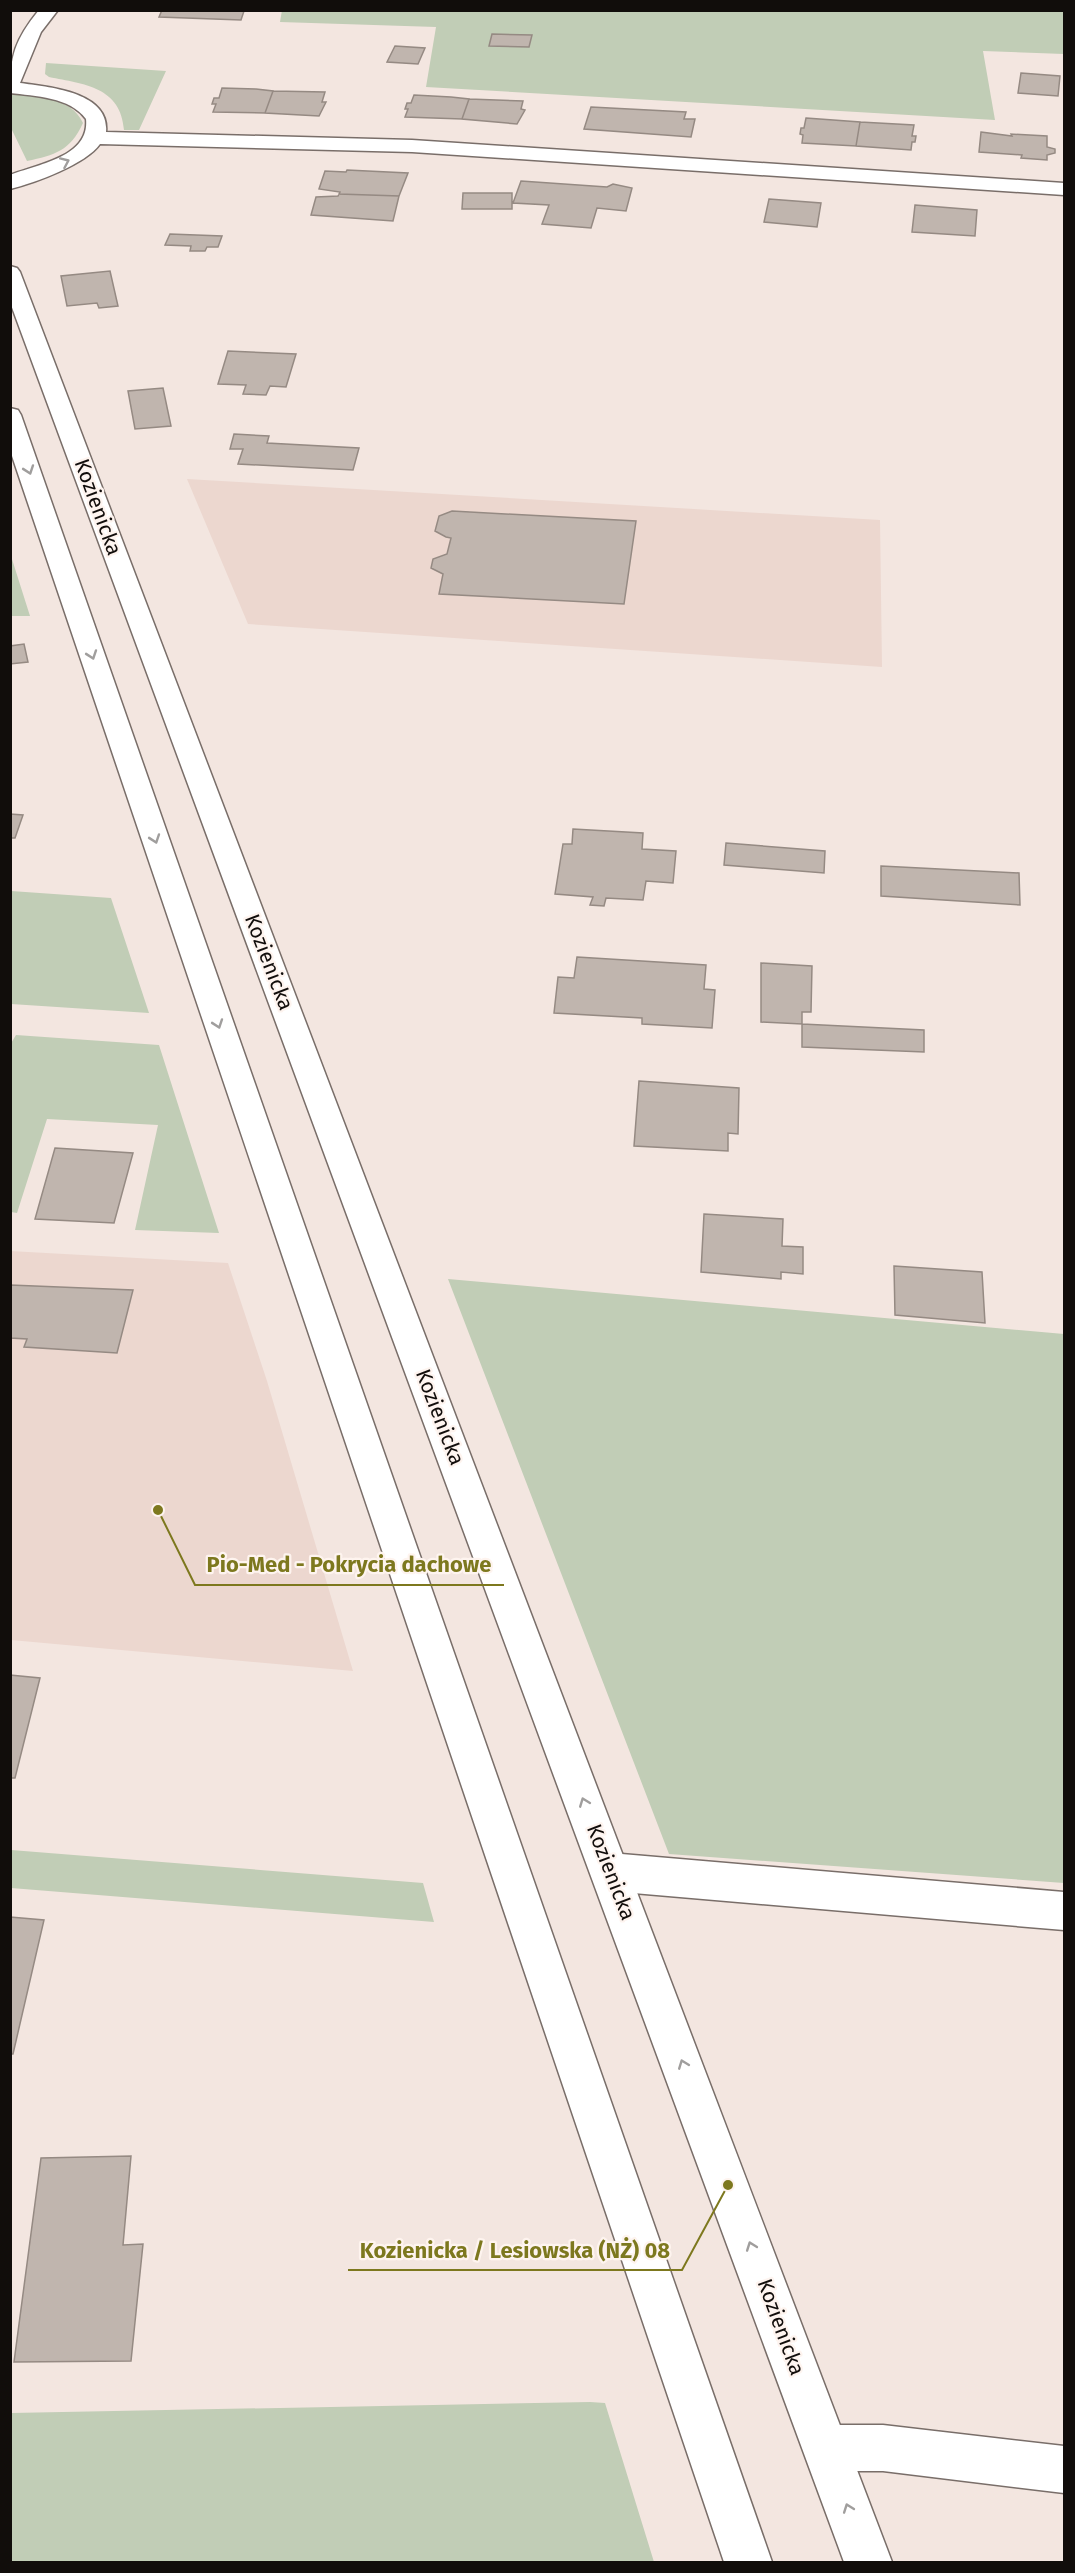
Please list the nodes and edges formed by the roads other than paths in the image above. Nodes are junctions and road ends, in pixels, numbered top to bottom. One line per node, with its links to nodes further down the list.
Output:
1 (49, 10): 2 (main road)
2 (10, 86): 3 (main road)
3 (95, 138): 4 (main road, one-way to 3); 5 (main road)
4 (15, 179)
5 (1065, 189)
6 (10, 272): 8 (main road, Kozienicka, one-way to 6)
7 (10, 415): 12 (main road, one-way to 12)
8 (610, 1872): 9 (main road); 10 (main road, Kozienicka, one-way to 8)
9 (1065, 1911)
10 (826, 2448): 11 (main road); 13 (main road, Kozienicka, one-way to 10)
11 (1065, 2470)
12 (748, 2562)
13 (868, 2562)

